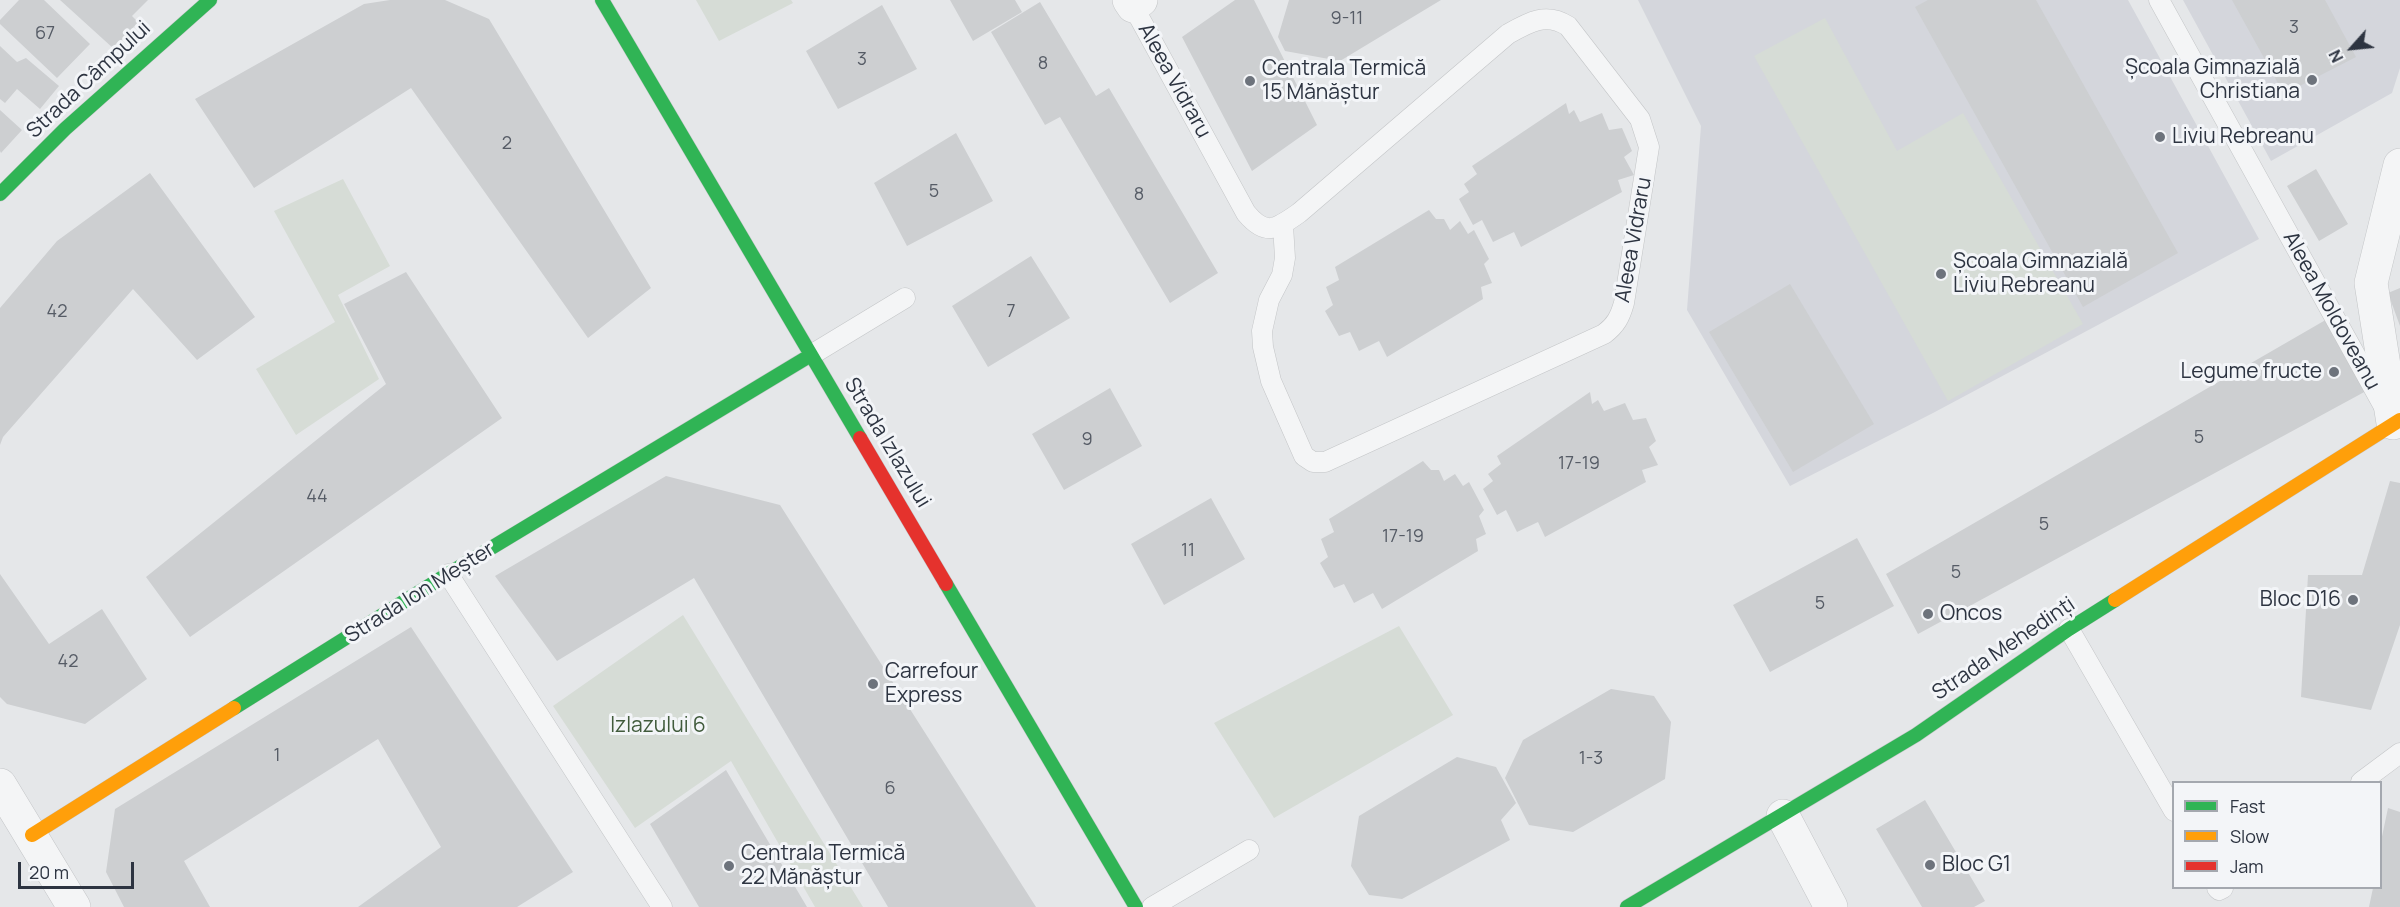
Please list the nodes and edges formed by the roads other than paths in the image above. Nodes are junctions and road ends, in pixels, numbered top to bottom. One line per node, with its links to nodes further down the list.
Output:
1 (210, 0): 6 (street, Strada Câmpului)
2 (602, 0): 10 (street, Strada Izlazului)
3 (2159, 0): 11 (lane, Aleea Moldoveanu)
4 (1134, 2): 8 (lane, Aleea Vidraru)
5 (2400, 165): 7 (street, Aleea Moldoveanu)
6 (0, 194)
7 (2394, 212): 11 (street, Aleea Moldoveanu)
8 (1283, 225): 8 (lane, Aleea Vidraru)
9 (904, 298): 10 (lane)
10 (811, 355): 12 (street, Strada Ion Meșter); 23 (street, Strada Izlazului)
11 (2397, 422): 13 (street, Strada Mehedinți)
12 (448, 574): 19 (street, Strada Ion Meșter); 22 (lane)
13 (2069, 629): 17 (lane); 18 (street, Strada Mehedinți)
14 (2400, 753): 15 (lane)
15 (2364, 781)
16 (0, 785): 19 (street)
17 (2172, 808)
18 (1783, 816): 25 (street, Strada Mehedinți); 26 (street)
19 (32, 836): 21 (street)
20 (1249, 850): 24 (lane)
21 (74, 907)
22 (662, 907)
23 (1136, 907)
24 (1152, 907)
25 (1627, 907)
26 (1832, 907)

